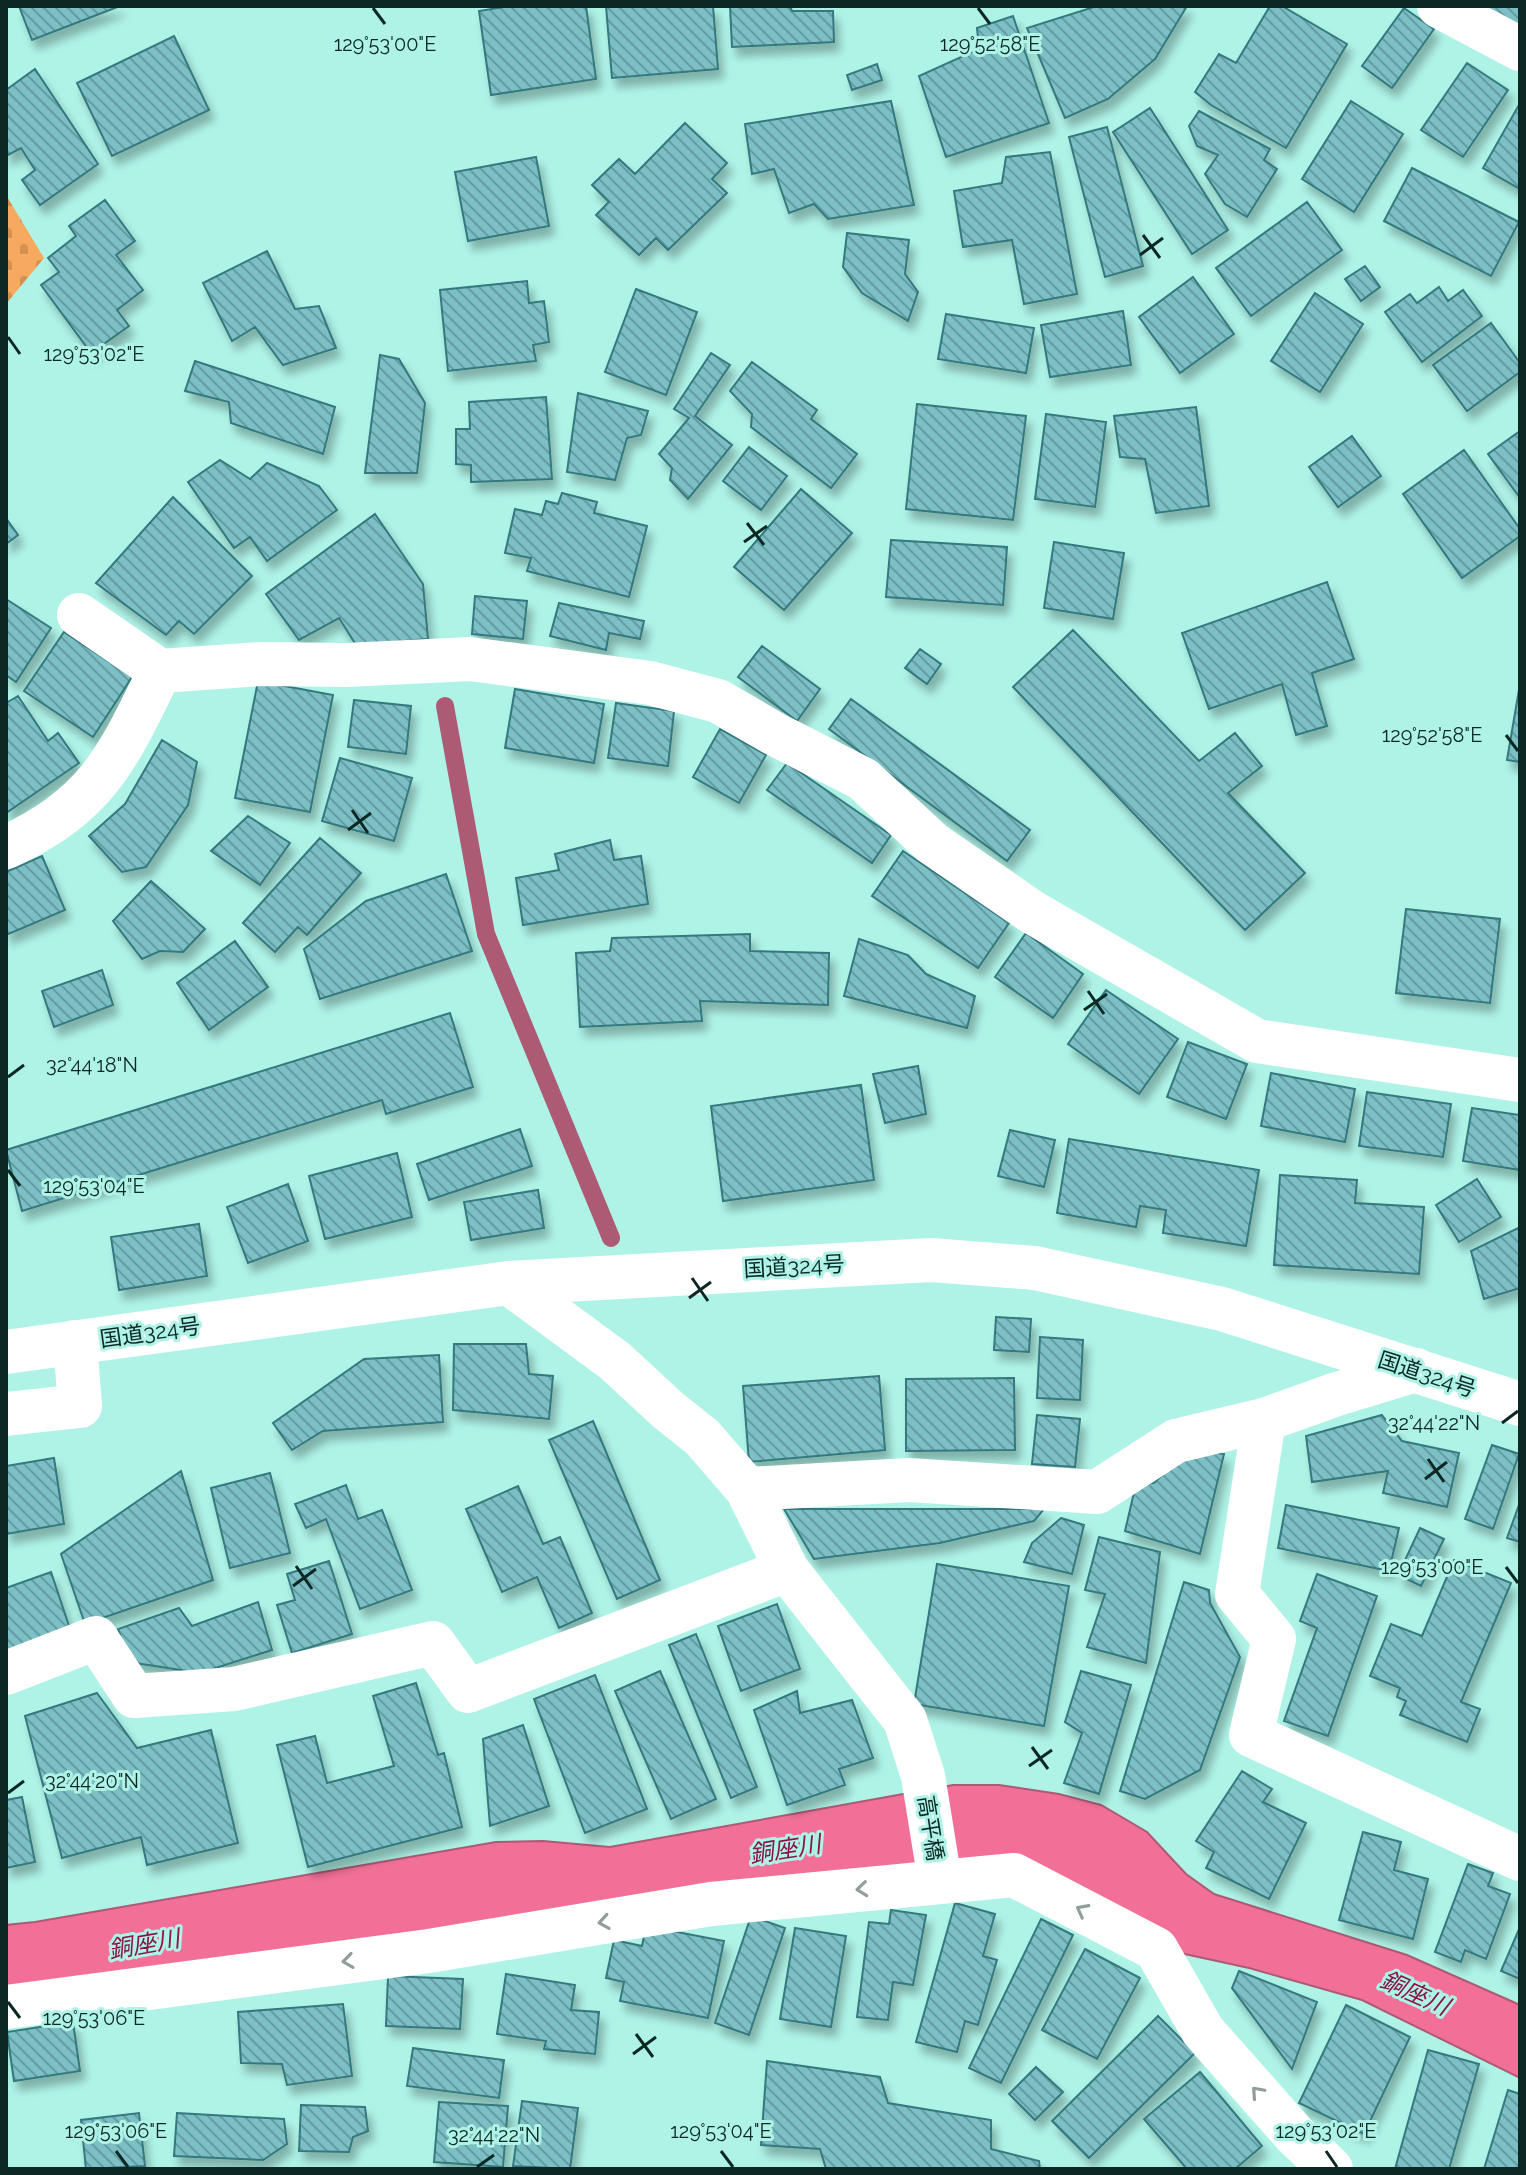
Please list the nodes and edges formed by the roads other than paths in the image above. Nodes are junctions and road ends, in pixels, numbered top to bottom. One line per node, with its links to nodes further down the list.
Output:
1 (1439, 6): 2 (main road)
2 (1520, 49)
3 (79, 615): 4 (main road)
4 (160, 671): 5 (main road); 6 (main road)
5 (6, 847)
6 (1520, 1080)
7 (509, 1283): 8 (main road, 国道324号); 10 (main road, 国道324号); 14 (main road, 高平橋)
8 (75, 1342): 9 (main road, 国道324号); 12 (main road)
9 (6, 1352)
10 (1416, 1370): 11 (main road, 国道324号); 13 (main road)
11 (1520, 1404)
12 (6, 1414)
13 (1264, 1420): 14 (main road); 17 (main road)
14 (747, 1489): 15 (main road, 高平橋)
15 (787, 1570): 16 (main road); 18 (main road, 高平橋)
16 (6, 1673)
17 (1520, 1859)
18 (940, 1881): 19 (main road, one-way to 19); 20 (main road, one-way to 18)
19 (6, 2007)
20 (1331, 2169)

